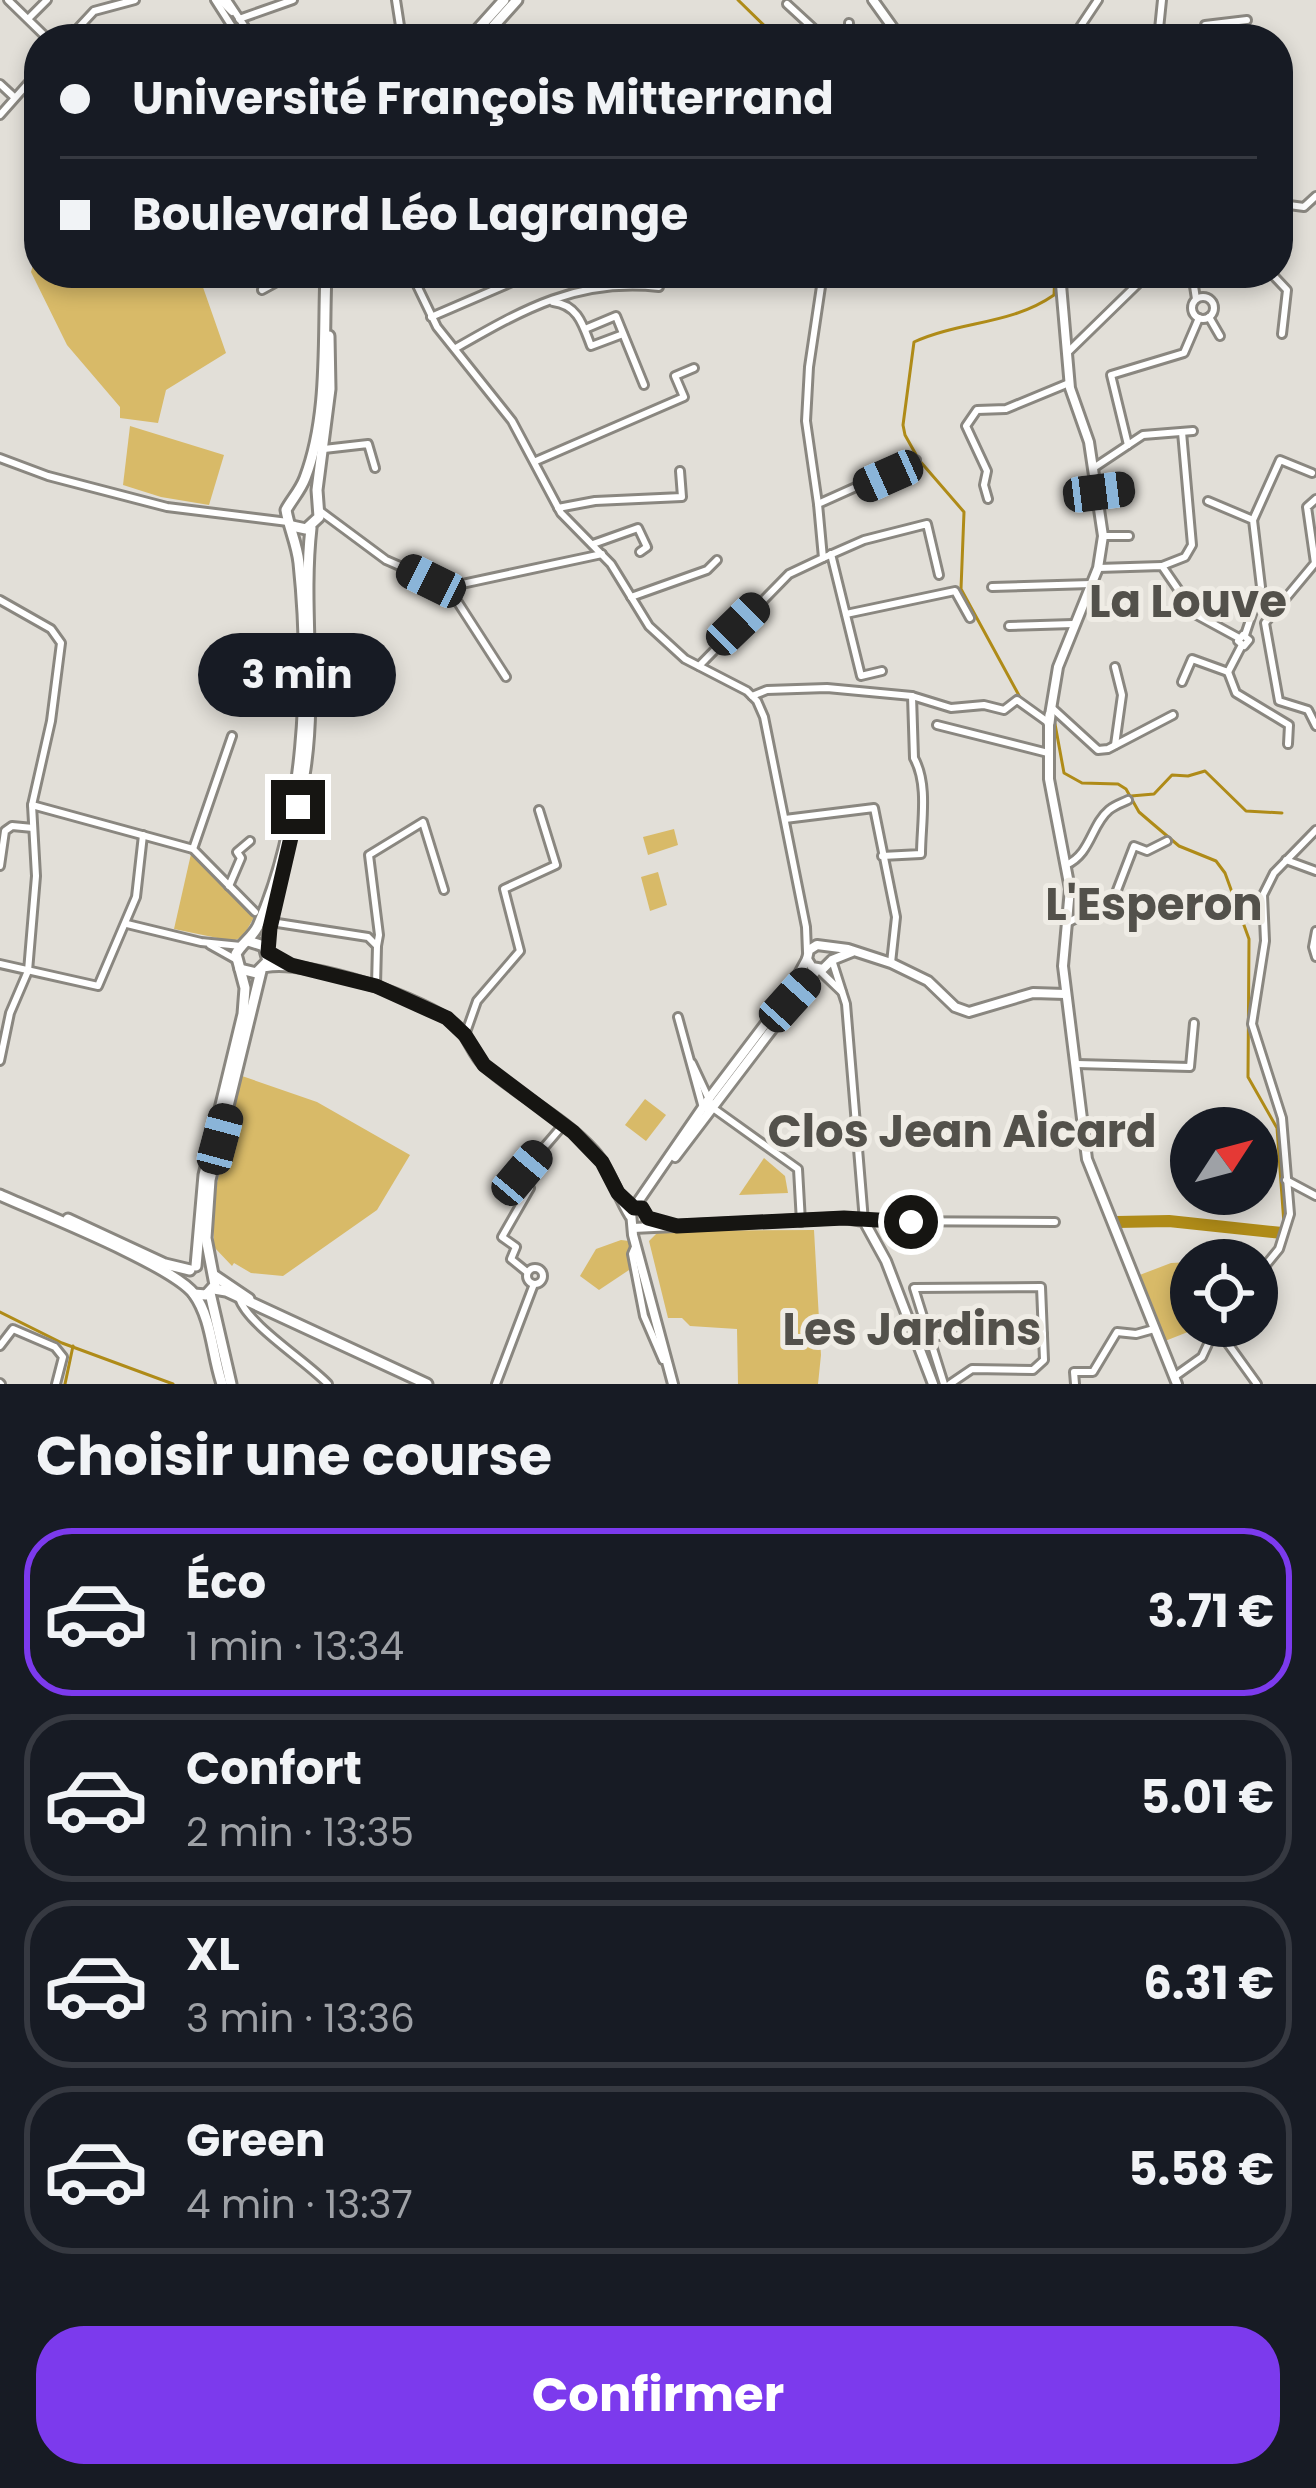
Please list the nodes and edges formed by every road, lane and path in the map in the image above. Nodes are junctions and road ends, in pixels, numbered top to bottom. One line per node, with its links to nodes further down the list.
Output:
1 (8, 0): 10 (street)
2 (47, 0): 10 (street)
3 (135, 0): 13 (street)
4 (221, 0): 9 (street)
5 (293, 0): 9 (street)
6 (504, 0): 15 (main road)
7 (517, 0): 16 (main road)
8 (787, 4): 17 (street)
9 (239, 19): 14 (street)
10 (27, 20): 12 (street)
11 (1247, 20): 18 (street)
12 (31, 24)
13 (82, 24)
14 (242, 24)
15 (483, 24)
16 (495, 24)
17 (809, 24)
18 (1219, 24)
19 (0, 84): 21 (street)
20 (24, 87): 21 (street)
21 (14, 97): 22 (street)
22 (0, 115)
23 (266, 288): 34 (street)
24 (327, 288): 64 (main road)
25 (328, 288): 51 (main road)
26 (418, 288): 37 (street)
27 (498, 288): 37 (street)
28 (594, 288): 36 (street)
29 (821, 288): 65 (street)
30 (1061, 288): 44 (street)
31 (1134, 288): 44 (street)
32 (1194, 288): 35 (street)
33 (1285, 288): 41 (street)
34 (262, 290)
35 (1196, 299): 38 (street); 38 (street)
36 (538, 305): 39 (street); 43 (street)
37 (431, 317): 43 (street)
38 (1204, 317): 42 (street); 50 (street)
39 (585, 329): 40 (street); 40 (street)
40 (623, 334): 47 (street)
41 (1282, 334)
42 (1220, 336)
43 (456, 348): 54 (street)
44 (1066, 355): 46 (street)
45 (694, 368): 54 (street)
46 (1069, 383): 55 (street); 61 (street)
47 (644, 385)
48 (1193, 431): 49 (street)
49 (1182, 432): 50 (street); 78 (street)
50 (1129, 445): 55 (street)
51 (324, 449): 56 (street); 68 (main road)
52 (0, 458): 67 (street)
53 (916, 460): 65 (street)
54 (536, 461): 66 (street)
55 (1095, 467): 60 (street)
56 (375, 468)
57 (680, 471): 66 (street)
58 (1312, 473): 69 (street)
59 (1126, 488): 60 (street)
60 (1099, 492): 71 (street)
61 (988, 499)
62 (1316, 499): 102 (street)
63 (1208, 501): 69 (street)
64 (291, 502): 67 (street); 68 (main road); 70 (main road)
65 (818, 504): 76 (street)
66 (558, 508): 73 (street)
67 (265, 516): 70 (street)
68 (316, 516): 70 (main road); 82 (street); 127 (main road)
69 (1253, 520): 90 (street)
70 (290, 524): 133 (main road)
71 (1103, 536): 72 (street); 79 (street)
72 (1129, 536)
73 (592, 544): 74 (street); 75 (street)
74 (640, 552)
75 (602, 554): 82 (street); 84 (street)
76 (827, 556): 80 (street); 86 (street); 91 (street)
77 (717, 560): 84 (street)
78 (1162, 566): 79 (street); 90 (street)
79 (1098, 568): 81 (street)
80 (939, 574)
81 (1090, 584): 83 (street); 88 (street)
82 (448, 587): 95 (street)
83 (992, 587)
84 (631, 597): 91 (street)
85 (0, 600): 108 (street)
86 (846, 614): 87 (street); 93 (street)
87 (970, 618)
88 (1072, 624): 89 (street); 100 (street)
89 (1009, 626)
90 (1242, 640): 94 (street)
91 (699, 666): 97 (street)
92 (1115, 667): 105 (street)
93 (882, 670)
94 (1228, 672): 96 (street); 104 (street)
95 (506, 676)
96 (1182, 682)
97 (752, 696): 98 (street); 110 (street)
98 (911, 696): 100 (street); 119 (street)
99 (1173, 715): 105 (street)
100 (1050, 717): 105 (street); 106 (street)
101 (937, 725): 106 (street)
102 (1316, 726)
103 (232, 736): 117 (street)
104 (1288, 745)
105 (1114, 746)
106 (1048, 753): 121 (street)
107 (1128, 800): 121 (street)
108 (32, 805): 111 (street); 113 (street)
109 (539, 810): 153 (street)
110 (785, 819): 119 (street); 130 (street)
111 (33, 828): 122 (street); 146 (street)
112 (1316, 830): 120 (street)
113 (143, 835): 117 (street); 129 (street)
114 (250, 841): 118 (street)
115 (1167, 841): 128 (street)
116 (228, 844): 118 (street)
117 (193, 849): 124 (street)
118 (237, 852): 124 (street)
119 (882, 856): 141 (street)
120 (1286, 860): 123 (street); 163 (street)
121 (1066, 865): 128 (street)
122 (0, 866)
123 (1316, 871)
124 (229, 886): 126 (street)
125 (444, 890): 135 (street)
126 (255, 912)
127 (271, 922): 135 (street); 136 (main road)
128 (1069, 922): 150 (street)
129 (127, 924): 132 (street); 146 (street)
130 (806, 927): 134 (street); 138 (street)
131 (1316, 931): 139 (street)
132 (201, 942): 133 (street); 143 (street)
133 (244, 944): 136 (main road); 143 (main road)
134 (823, 945): 137 (street); 138 (street); 140 (street)
135 (376, 946): 148 (street)
136 (267, 951): 144 (street); 145 (main road)
137 (852, 952): 140 (street); 141 (street)
138 (807, 957): 147 (street); 158 (street)
139 (1316, 958)
140 (832, 960): 147 (street); 149 (street)
141 (890, 963): 150 (street)
142 (0, 964): 146 (street)
143 (238, 964): 145 (main road); 172 (main road)
144 (291, 965): 145 (street); 148 (street)
145 (263, 969): 174 (main road)
146 (28, 971): 155 (street)
147 (817, 974): 149 (street); 160 (street)
148 (376, 986): 153 (street)
149 (844, 994): 168 (street)
150 (1065, 994): 156 (street)
151 (678, 1017): 154 (street)
152 (1194, 1023): 156 (street)
153 (465, 1035): 161 (street)
154 (691, 1060): 157 (street); 160 (street)
155 (0, 1061)
156 (1077, 1064): 179 (street)
157 (699, 1074): 158 (street); 159 (street)
158 (728, 1074): 159 (street)
159 (710, 1097): 160 (street)
160 (708, 1108): 167 (street); 167 (street); 169 (street)
161 (564, 1124): 162 (street); 167 (street)
162 (522, 1173)
163 (1286, 1180): 166 (street); 171 (street)
164 (530, 1188): 173 (street)
165 (0, 1192): 172 (main road); 176 (main road)
166 (1316, 1196)
167 (638, 1217): 169 (street); 191 (street)
168 (864, 1221): 169 (street); 170 (street); 192 (street)
169 (802, 1222)
170 (1055, 1222)
171 (1278, 1250)
172 (193, 1268): 174 (main road); 176 (main road)
173 (527, 1272): 175 (street); 175 (street)
174 (213, 1273): 177 (main road); 178 (main road)
175 (533, 1284): 190 (street)
176 (190, 1290): 177 (main road); 187 (main road)
177 (212, 1291): 178 (main road); 187 (main road)
178 (243, 1298): 188 (street); 189 (main road)
179 (1157, 1328): 185 (street); 194 (street)
180 (1042, 1334): 181 (street); 181 (street); 193 (street)
181 (929, 1336): 193 (street)
182 (0, 1346): 186 (street)
183 (1207, 1347): 185 (street)
184 (1230, 1347): 195 (street)
185 (1175, 1380)
186 (56, 1384)
187 (226, 1384)
188 (328, 1384)
189 (427, 1384)
190 (496, 1384)
191 (671, 1384)
192 (933, 1384)
193 (947, 1384)
194 (1075, 1384)
195 (1257, 1384)

